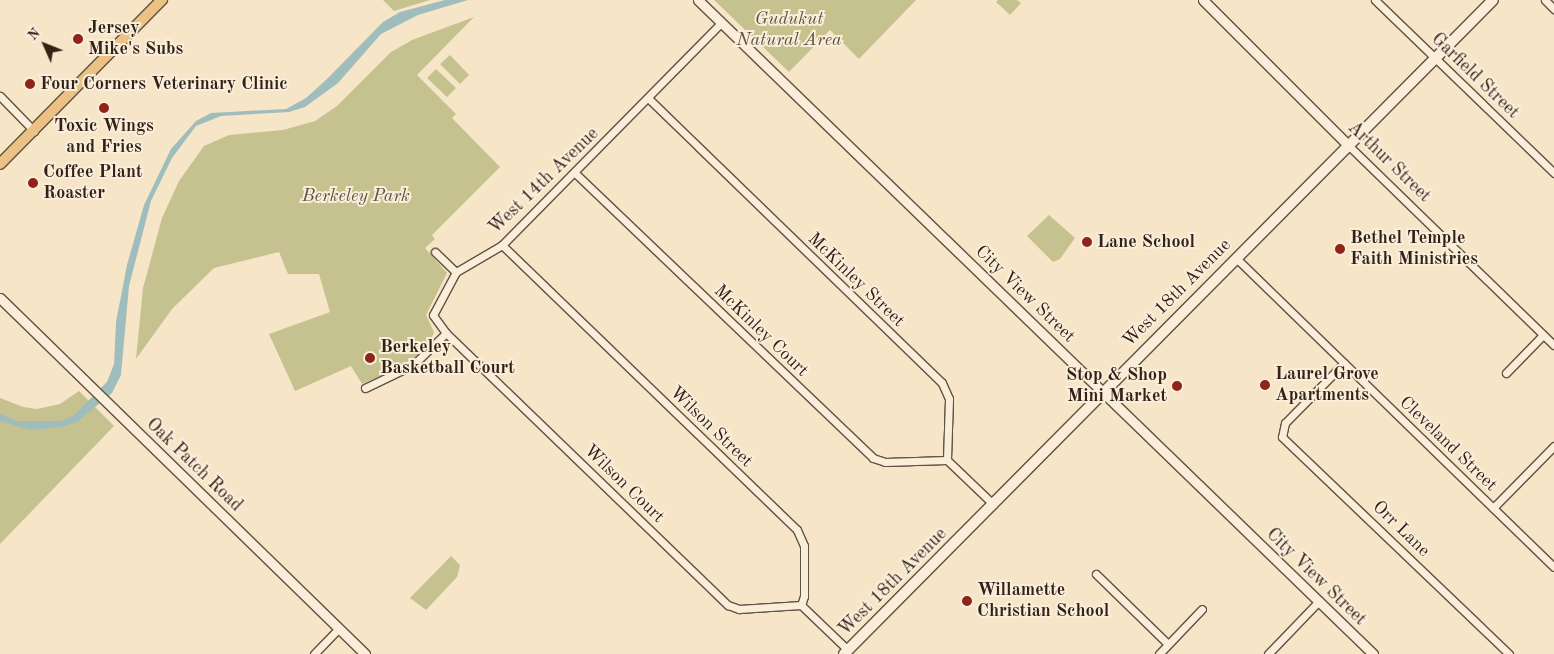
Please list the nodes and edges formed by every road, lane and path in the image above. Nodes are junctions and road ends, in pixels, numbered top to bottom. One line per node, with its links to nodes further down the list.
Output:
1 (162, 0): 12 (main road)
2 (698, 0): 8 (street, City View Street)
3 (1203, 0): 13 (street, Arthur Street)
4 (1375, 0): 9 (street, Garfield Street)
5 (1493, 0): 9 (main road, West 18th Avenue)
6 (1545, 0): 7 (street)
7 (1554, 9)
8 (721, 23): 11 (street, West 14th Avenue); 28 (street, City View Street)
9 (1435, 58): 13 (main road, West 18th Avenue); 16 (street, Garfield Street)
10 (0, 96): 12 (street)
11 (648, 98): 15 (street, West 14th Avenue); 30 (street, McKinley Street)
12 (34, 131): 14 (main road)
13 (1348, 145): 19 (main road, West 18th Avenue); 23 (street, Arthur Street)
14 (0, 164)
15 (575, 173): 17 (street, West 14th Avenue); 30 (street, McKinley Court)
16 (1554, 173)
17 (502, 245): 20 (street, West 14th Avenue); 36 (street, Wilson Street)
18 (435, 252): 20 (street)
19 (1236, 258): 25 (street, Cleveland Street); 28 (main road, West 18th Avenue)
20 (456, 272): 22 (street)
21 (0, 298): 38 (street, Oak Patch Road)
22 (446, 333): 27 (street); 36 (street, Wilson Court)
23 (1543, 335): 24 (street, Arthur Street); 26 (street)
24 (1554, 345)
25 (1344, 363): 32 (street, Cleveland Street); 46 (street, Orr Lane)
26 (1506, 374)
27 (365, 388)
28 (1102, 392): 31 (main road, West 18th Avenue); 35 (street, City View Street)
29 (1554, 446): 32 (street)
30 (946, 460): 31 (street)
31 (992, 504): 40 (main road, West 18th Avenue)
32 (1493, 508): 33 (street, Cleveland Street)
33 (1554, 567)
34 (1096, 574): 39 (street)
35 (1318, 602): 44 (street); 45 (street, City View Street)
36 (800, 605): 40 (street)
37 (1202, 609): 39 (street)
38 (338, 629): 41 (street); 42 (street, Oak Patch Road)
39 (1168, 644): 43 (street)
40 (846, 652)
41 (314, 654)
42 (365, 654)
43 (1158, 654)
44 (1268, 654)
45 (1372, 654)
46 (1509, 654)

